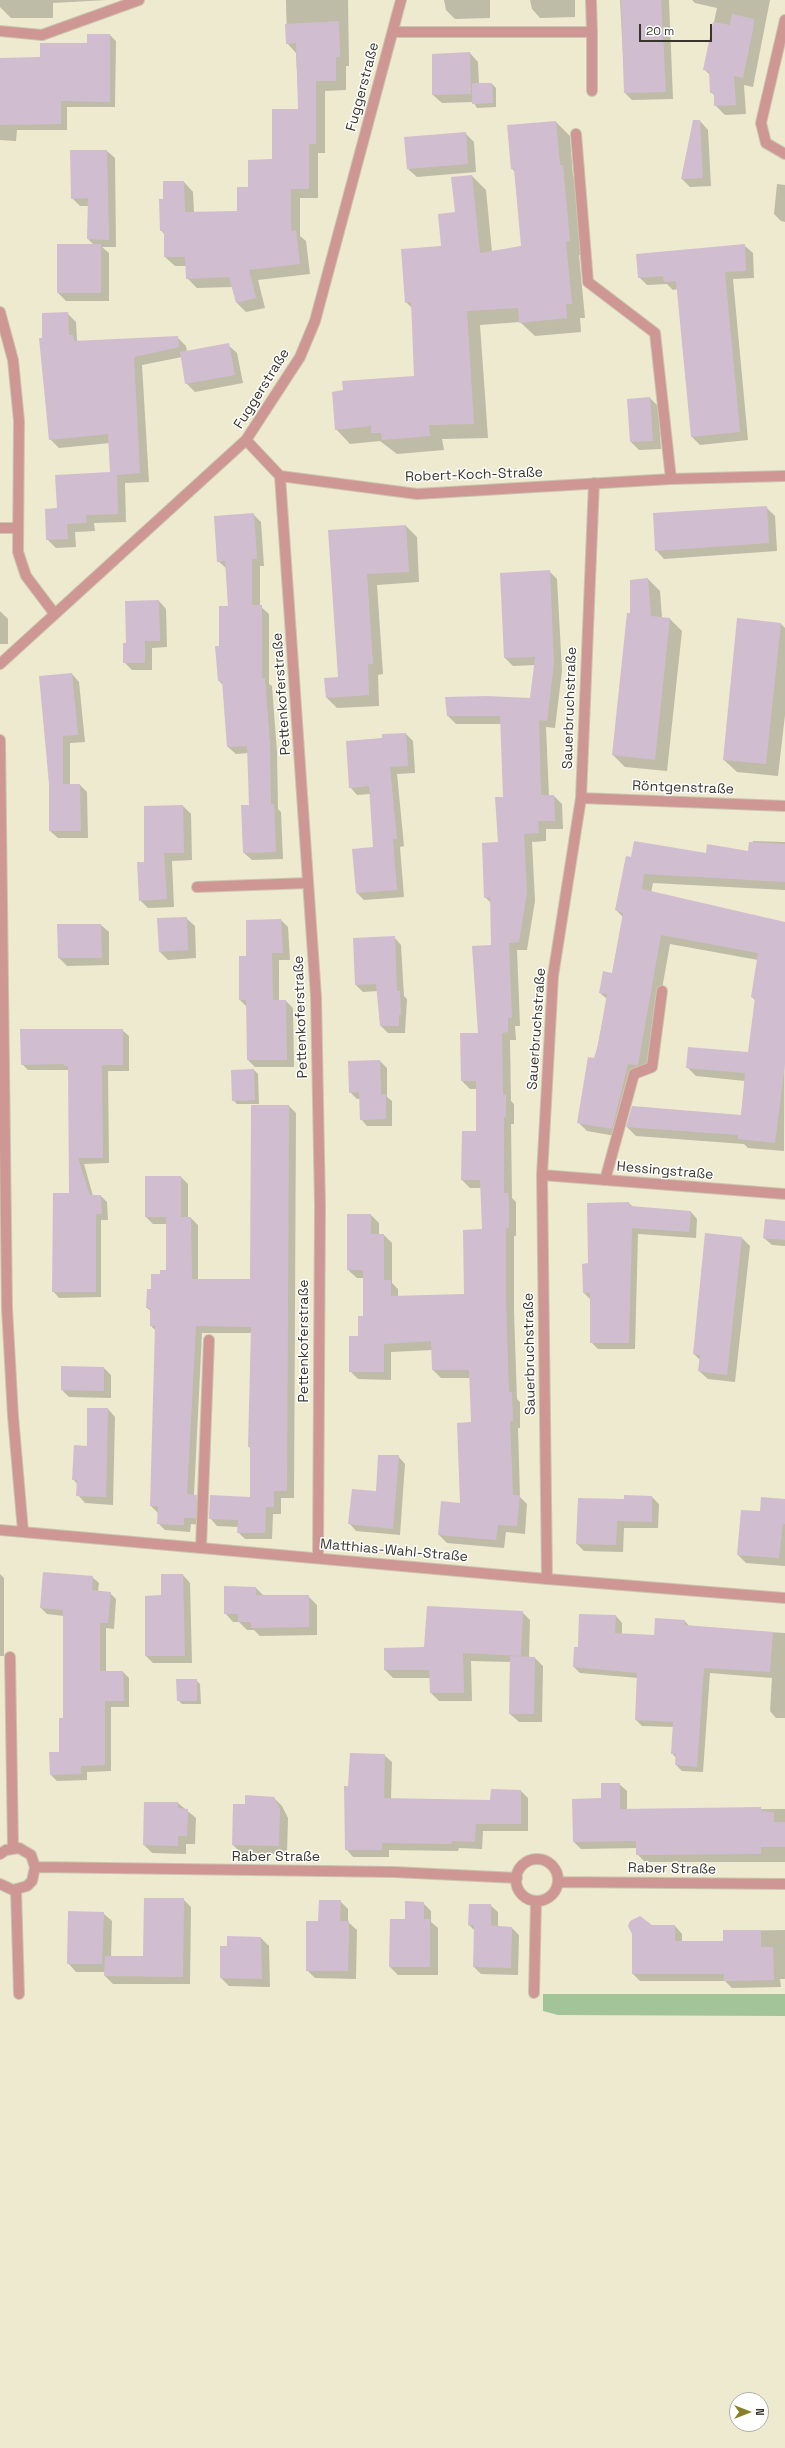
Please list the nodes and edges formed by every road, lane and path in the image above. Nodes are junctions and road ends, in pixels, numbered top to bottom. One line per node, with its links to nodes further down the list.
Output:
1 (139, 0): 5 (street)
2 (401, 0): 6 (street, Fuggerstraße)
3 (591, 0): 7 (street)
4 (785, 20): 10 (street)
5 (0, 31)
6 (393, 32): 7 (street, Fuggerstraße); 12 (street, Fuggerstraße)
7 (592, 32): 8 (street)
8 (592, 91)
9 (576, 134): 15 (street)
10 (785, 154)
11 (0, 312): 18 (street)
12 (246, 440): 13 (street); 19 (street, Fuggerstraße)
13 (280, 476): 16 (street, Robert-Koch-Straße); 24 (street, Pettenkoferstraße)
14 (785, 476): 15 (street, Robert-Koch-Straße)
15 (671, 479): 16 (street, Robert-Koch-Straße)
16 (594, 483): 22 (street, Sauerbruchstraße)
17 (0, 528): 18 (street)
18 (16, 528): 19 (street)
19 (54, 613): 20 (street, Fuggerstraße)
20 (0, 664)
21 (0, 740): 32 (street)
22 (581, 798): 23 (street, Röntgenstraße); 27 (street, Sauerbruchstraße)
23 (785, 806)
24 (308, 883): 25 (street); 34 (street, Pettenkoferstraße)
25 (197, 887)
26 (662, 991): 28 (street)
27 (542, 1175): 28 (street, Hessingstraße); 35 (street, Sauerbruchstraße)
28 (605, 1180): 29 (street, Hessingstraße)
29 (785, 1194)
30 (209, 1340): 33 (street)
31 (0, 1530): 32 (street, Matthias-Wahl-Straße)
32 (23, 1531): 33 (street, Matthias-Wahl-Straße)
33 (201, 1548): 34 (street, Matthias-Wahl-Straße)
34 (318, 1558): 35 (street, Matthias-Wahl-Straße)
35 (547, 1579): 36 (street, Matthias-Wahl-Straße)
36 (785, 1598)
37 (10, 1658): 38 (street)
38 (13, 1848): 39 (street); 40 (street)
39 (0, 1854)
40 (36, 1868): 41 (street, Raber Straße); 45 (street)
41 (517, 1878): 42 (street); 46 (street)
42 (558, 1882): 44 (street, Raber Straße); 46 (street)
43 (0, 1884): 45 (street)
44 (785, 1884)
45 (16, 1890): 48 (street)
46 (536, 1901): 47 (street)
47 (534, 1993)
48 (19, 1994)

